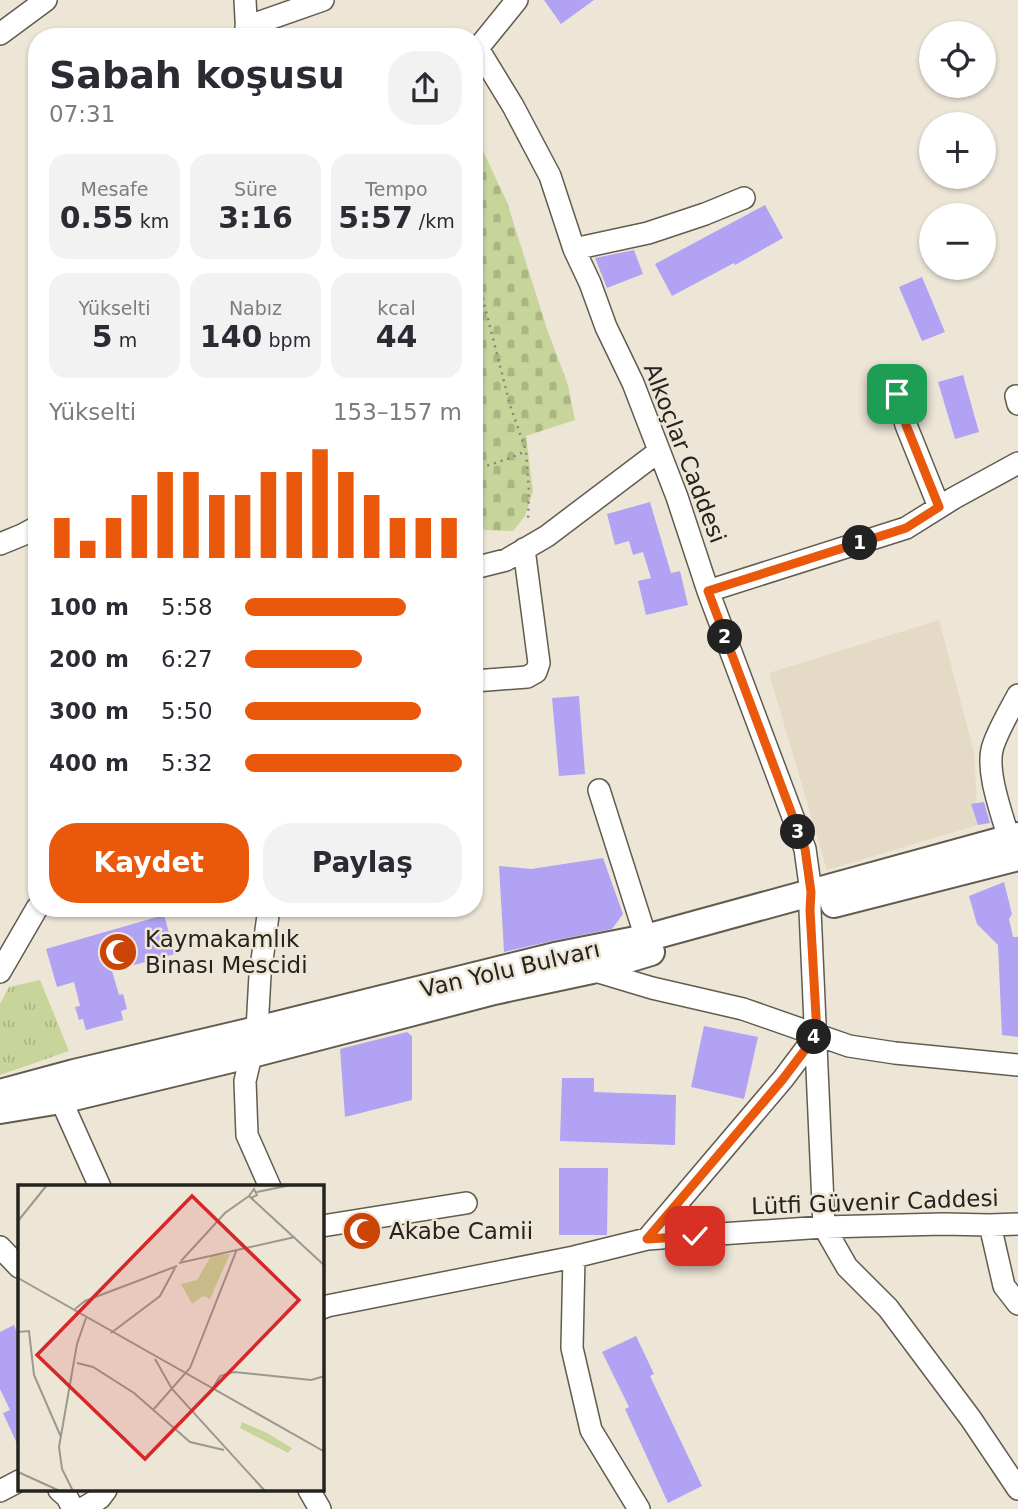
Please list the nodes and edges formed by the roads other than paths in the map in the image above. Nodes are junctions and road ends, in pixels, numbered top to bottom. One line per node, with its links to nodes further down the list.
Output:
1 (46, 0): 7 (street)
2 (245, 0): 5 (street)
3 (324, 0): 6 (street)
4 (517, 0): 8 (street)
5 (246, 28)
6 (256, 28)
7 (0, 34)
8 (483, 41)
9 (483, 61): 11 (street, Alkoçlar Caddesi)
10 (744, 198): 11 (street)
11 (574, 249): 13 (street, Alkoçlar Caddesi)
12 (897, 394): 15 (street)
13 (658, 452): 18 (street); 20 (street, Alkoçlar Caddesi)
14 (1018, 463): 15 (street)
15 (939, 507): 20 (street)
16 (28, 532): 17 (street)
17 (0, 544)
18 (524, 549): 19 (street); 21 (street)
19 (483, 565)
20 (708, 591): 25 (street, Alkoçlar Caddesi)
21 (483, 680)
22 (1018, 695): 24 (street)
23 (599, 790): 28 (street)
24 (1015, 844): 25 (main road, Van Yolu Bulvarı)
25 (811, 901): 28 (main road, Van Yolu Bulvarı); 29 (main road); 31 (street, Alkoçlar Caddesi)
26 (32, 917): 30 (street)
27 (269, 917): 32 (street)
28 (646, 938): 32 (main road, Van Yolu Bulvarı)
29 (592, 970): 31 (street); 32 (main road)
30 (0, 972)
31 (817, 1034): 33 (street); 34 (street); 44 (street, Alkoçlar Caddesi); 45 (street)
32 (255, 1042): 35 (main road, Van Yolu Bulvarı); 36 (main road); 39 (street)
33 (1018, 1053)
34 (1018, 1065)
35 (0, 1093)
36 (61, 1100): 37 (main road); 38 (street)
37 (0, 1110)
38 (99, 1185)
39 (269, 1185)
40 (466, 1203): 43 (street)
41 (1018, 1224): 42 (street, Lütfi Güvenir Caddesi)
42 (990, 1225): 44 (street, Lütfi Güvenir Caddesi); 49 (street)
43 (324, 1226)
44 (824, 1227): 45 (street, Lütfi Güvenir Caddesi); 52 (street)
45 (647, 1239): 47 (street, Lütfi Güvenir Caddesi)
46 (0, 1247): 48 (street)
47 (574, 1257): 50 (street, Lütfi Güvenir Caddesi); 60 (street)
48 (18, 1267)
49 (1018, 1304)
50 (324, 1307)
51 (18, 1482): 53 (street)
52 (1018, 1489)
53 (0, 1491)
54 (61, 1492): 57 (street)
55 (104, 1492): 58 (street)
56 (310, 1492): 59 (street)
57 (73, 1509)
58 (82, 1509)
59 (320, 1509)
60 (639, 1509)

